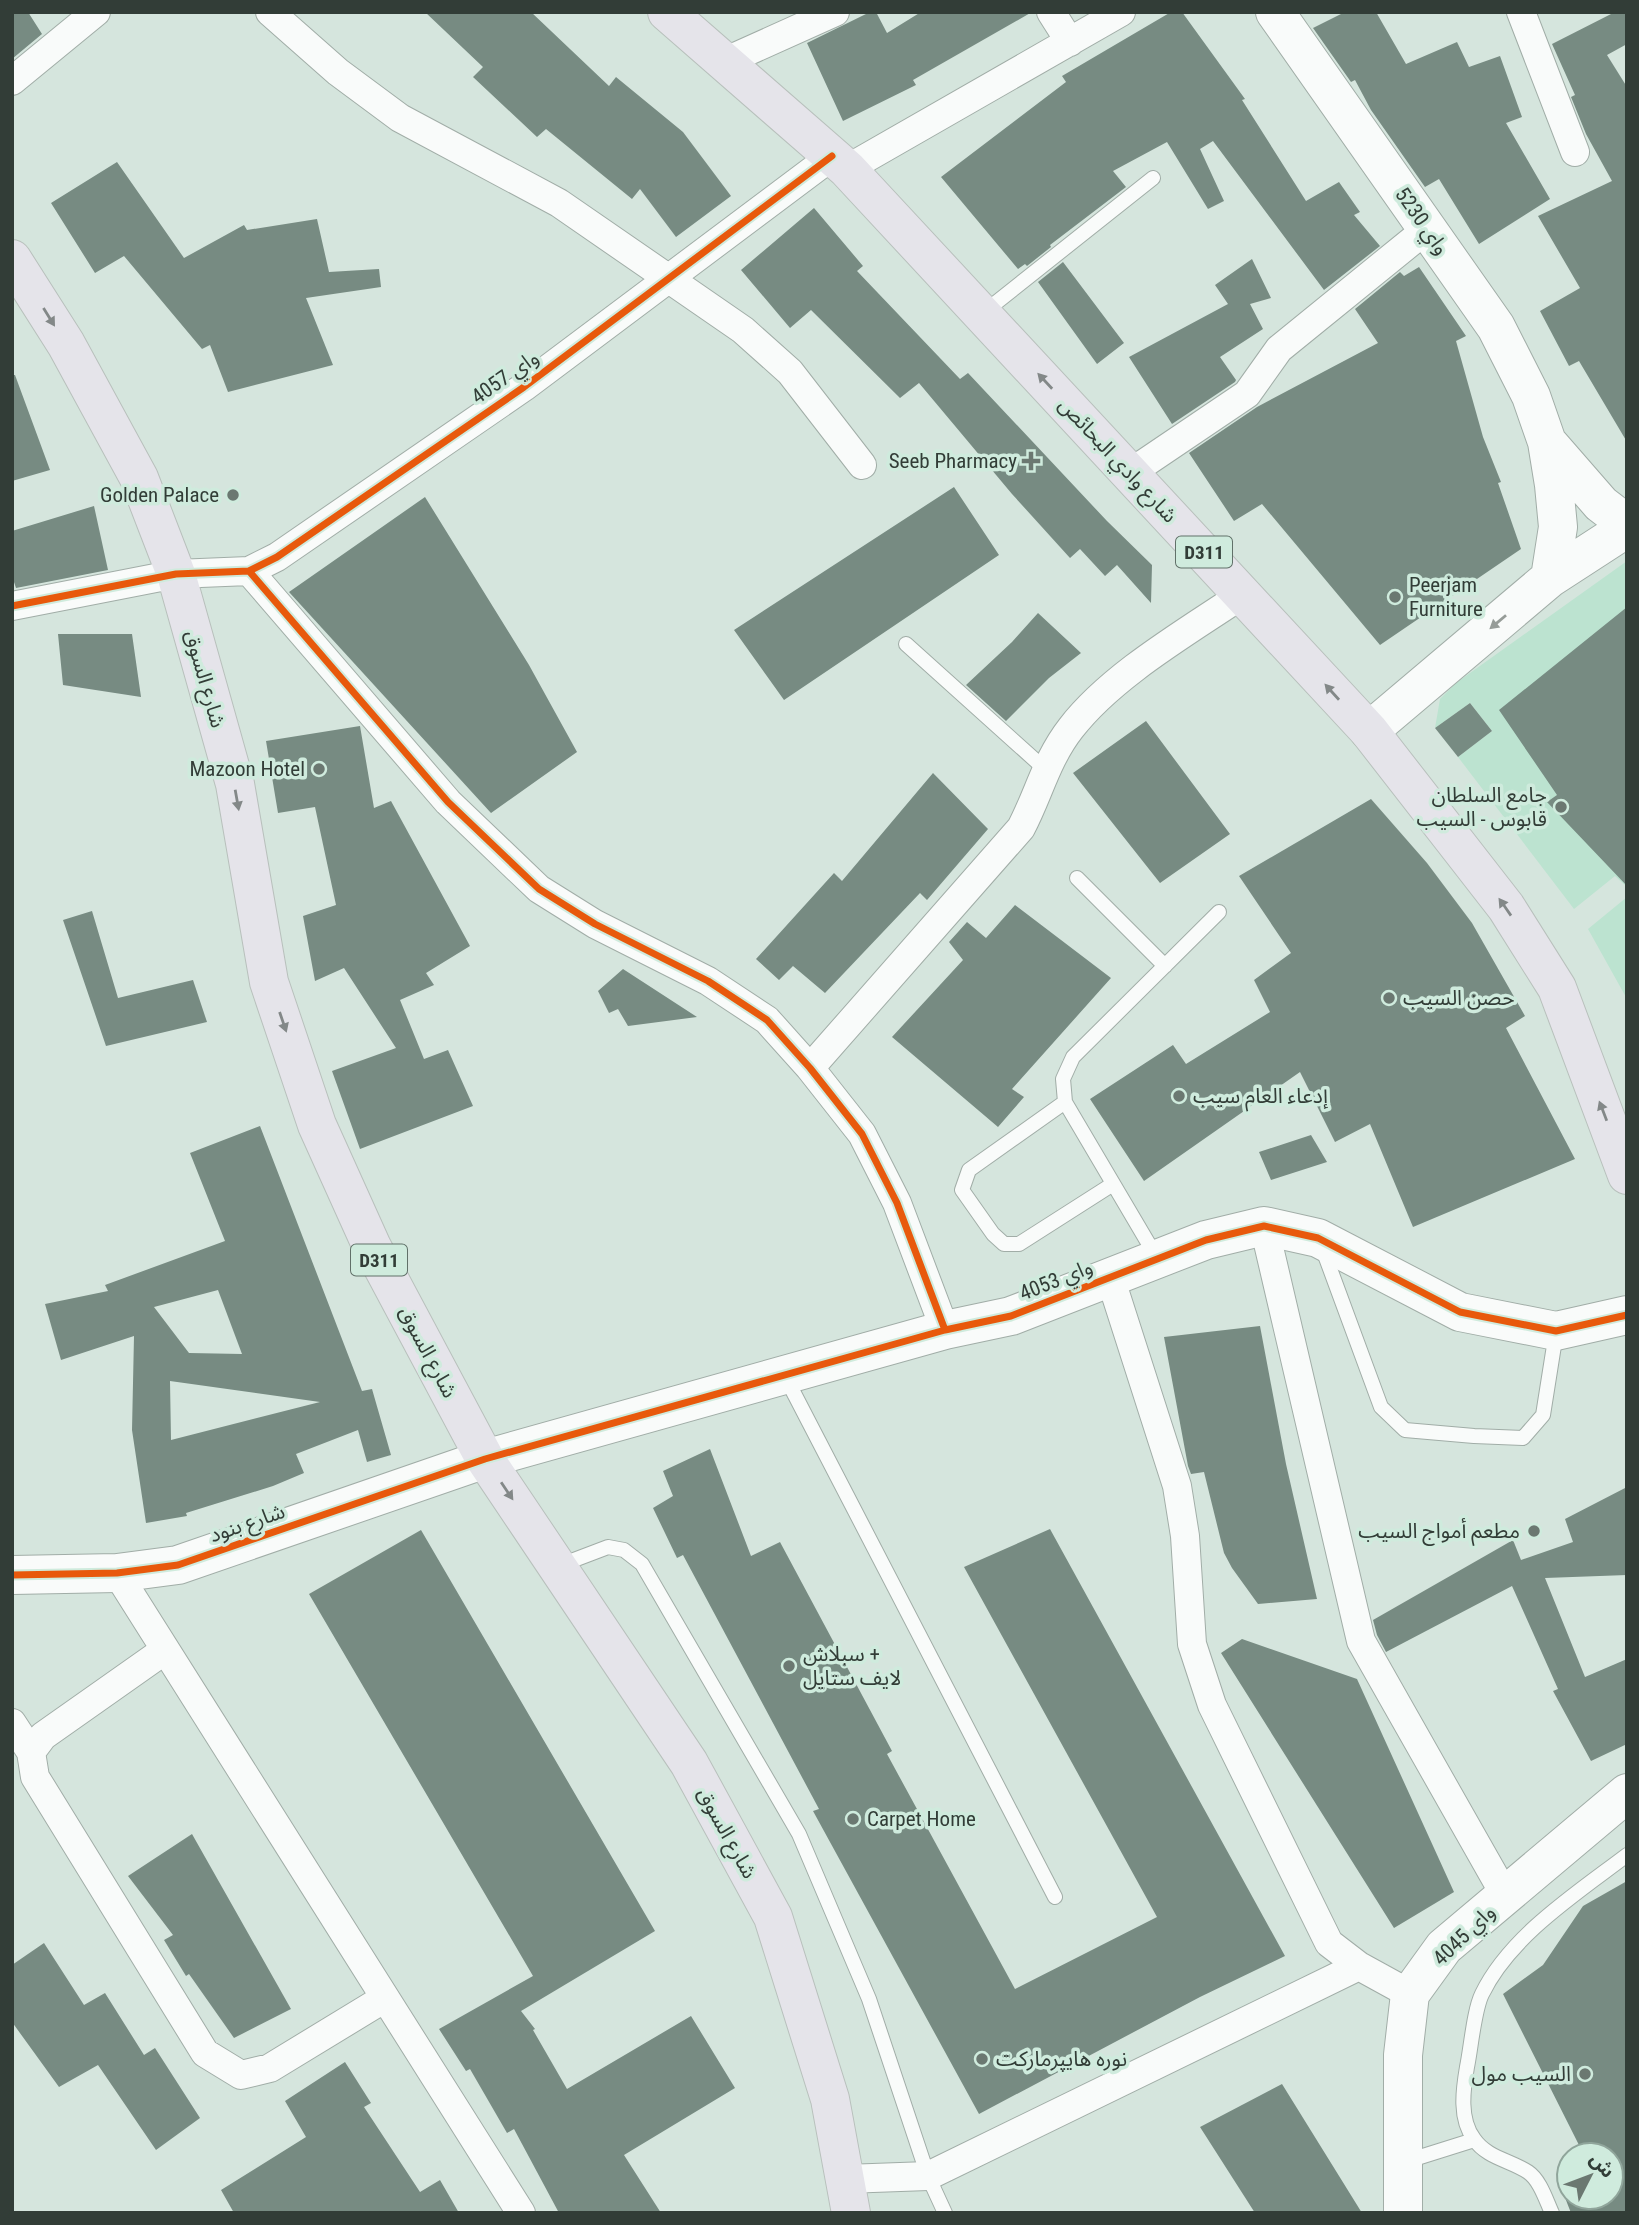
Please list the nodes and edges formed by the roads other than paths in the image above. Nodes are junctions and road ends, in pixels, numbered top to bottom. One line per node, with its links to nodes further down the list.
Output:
1 (96, 12): 11 (street)
2 (270, 12): 17 (street)
3 (667, 12): 10 (main road, شارع وادي البحائص / D311)
4 (835, 12): 10 (street)
5 (1051, 12): 9 (street)
6 (1121, 12): 9 (street, واي 4057)
7 (1275, 12): 15 (street, واي 5230)
8 (1521, 12): 12 (street)
9 (1070, 41): 13 (street, واي 4057)
10 (724, 62): 13 (main road, شارع وادي البحائص / D311)
11 (12, 81)
12 (1575, 152)
13 (840, 162): 17 (street, واي 4057); 18 (main road, شارع وادي البحائص / D311)
14 (1153, 178): 18 (lane)
15 (1428, 229): 19 (street, واي 5230); 21 (street)
16 (12, 259): 24 (main road, شارع السوق / D311, one-way to 24)
17 (669, 278): 20 (street); 23 (street, واي 4057)
18 (982, 314): 21 (main road, شارع وادي البحائص / D311, one-way to 18)
19 (1547, 442): 22 (street, واي 5230); 25 (street, واي 5230)
20 (862, 465)
21 (1130, 473): 26 (main road, شارع وادي البحائص / D311)
22 (1627, 526): 25 (street)
23 (249, 571): 24 (street, واي 4057); 34 (street)
24 (176, 573): 27 (street, واي 4057); 46 (main road, شارع السوق / D311, one-way to 46)
25 (1550, 578): 29 (street, one-way to 29)
26 (1243, 594): 29 (main road, شارع وادي البحائص / D311, one-way to 26); 30 (street)
27 (12, 606)
28 (906, 644): 30 (lane)
29 (1369, 732): 36 (main road, شارع وادي البحائص / D311, one-way to 29)
30 (1045, 769): 34 (street)
31 (1077, 878): 33 (lane)
32 (1219, 912): 33 (lane)
33 (1165, 966): 35 (lane)
34 (810, 1068): 43 (street)
35 (1065, 1102): 37 (lane); 37 (lane)
36 (1627, 1175)
37 (1113, 1184): 40 (lane)
38 (1264, 1226): 39 (street, واي 4053); 40 (street, واي 4053); 55 (street)
39 (1318, 1238): 44 (street, واي 4053); 44 (lane)
40 (1157, 1259): 41 (street, واي 4053)
41 (1110, 1277): 43 (street, واي 4053); 57 (street)
42 (1627, 1315): 44 (street, واي 4053)
43 (945, 1330): 45 (street, واي 4053)
44 (1556, 1332)
45 (784, 1375): 46 (street, واي 4053); 56 (lane)
46 (485, 1459): 47 (main road, شارع السوق / D311, one-way to 47); 48 (street, شارع بنود)
47 (557, 1567): 62 (lane); 63 (main road, شارع السوق / D311)
48 (117, 1573): 49 (street, شارع بنود); 50 (street)
49 (12, 1575)
50 (165, 1650): 52 (street); 59 (street)
51 (12, 1723): 52 (street)
52 (31, 1752): 59 (street)
53 (1627, 1793): 55 (street, واي 4045)
54 (1627, 1855): 60 (lane)
55 (1505, 1895): 58 (street, واي 4045)
56 (1055, 1897)
57 (1359, 1966): 58 (street); 62 (street)
58 (1410, 1994): 61 (street, واي 4045)
59 (385, 1998): 64 (street)
60 (1474, 2140): 61 (lane); 67 (lane)
61 (1402, 2162): 66 (street, واي 4045)
62 (928, 2176): 63 (street); 65 (lane)
63 (848, 2196)
64 (521, 2213)
65 (945, 2213)
66 (1403, 2213)
67 (1552, 2213)

